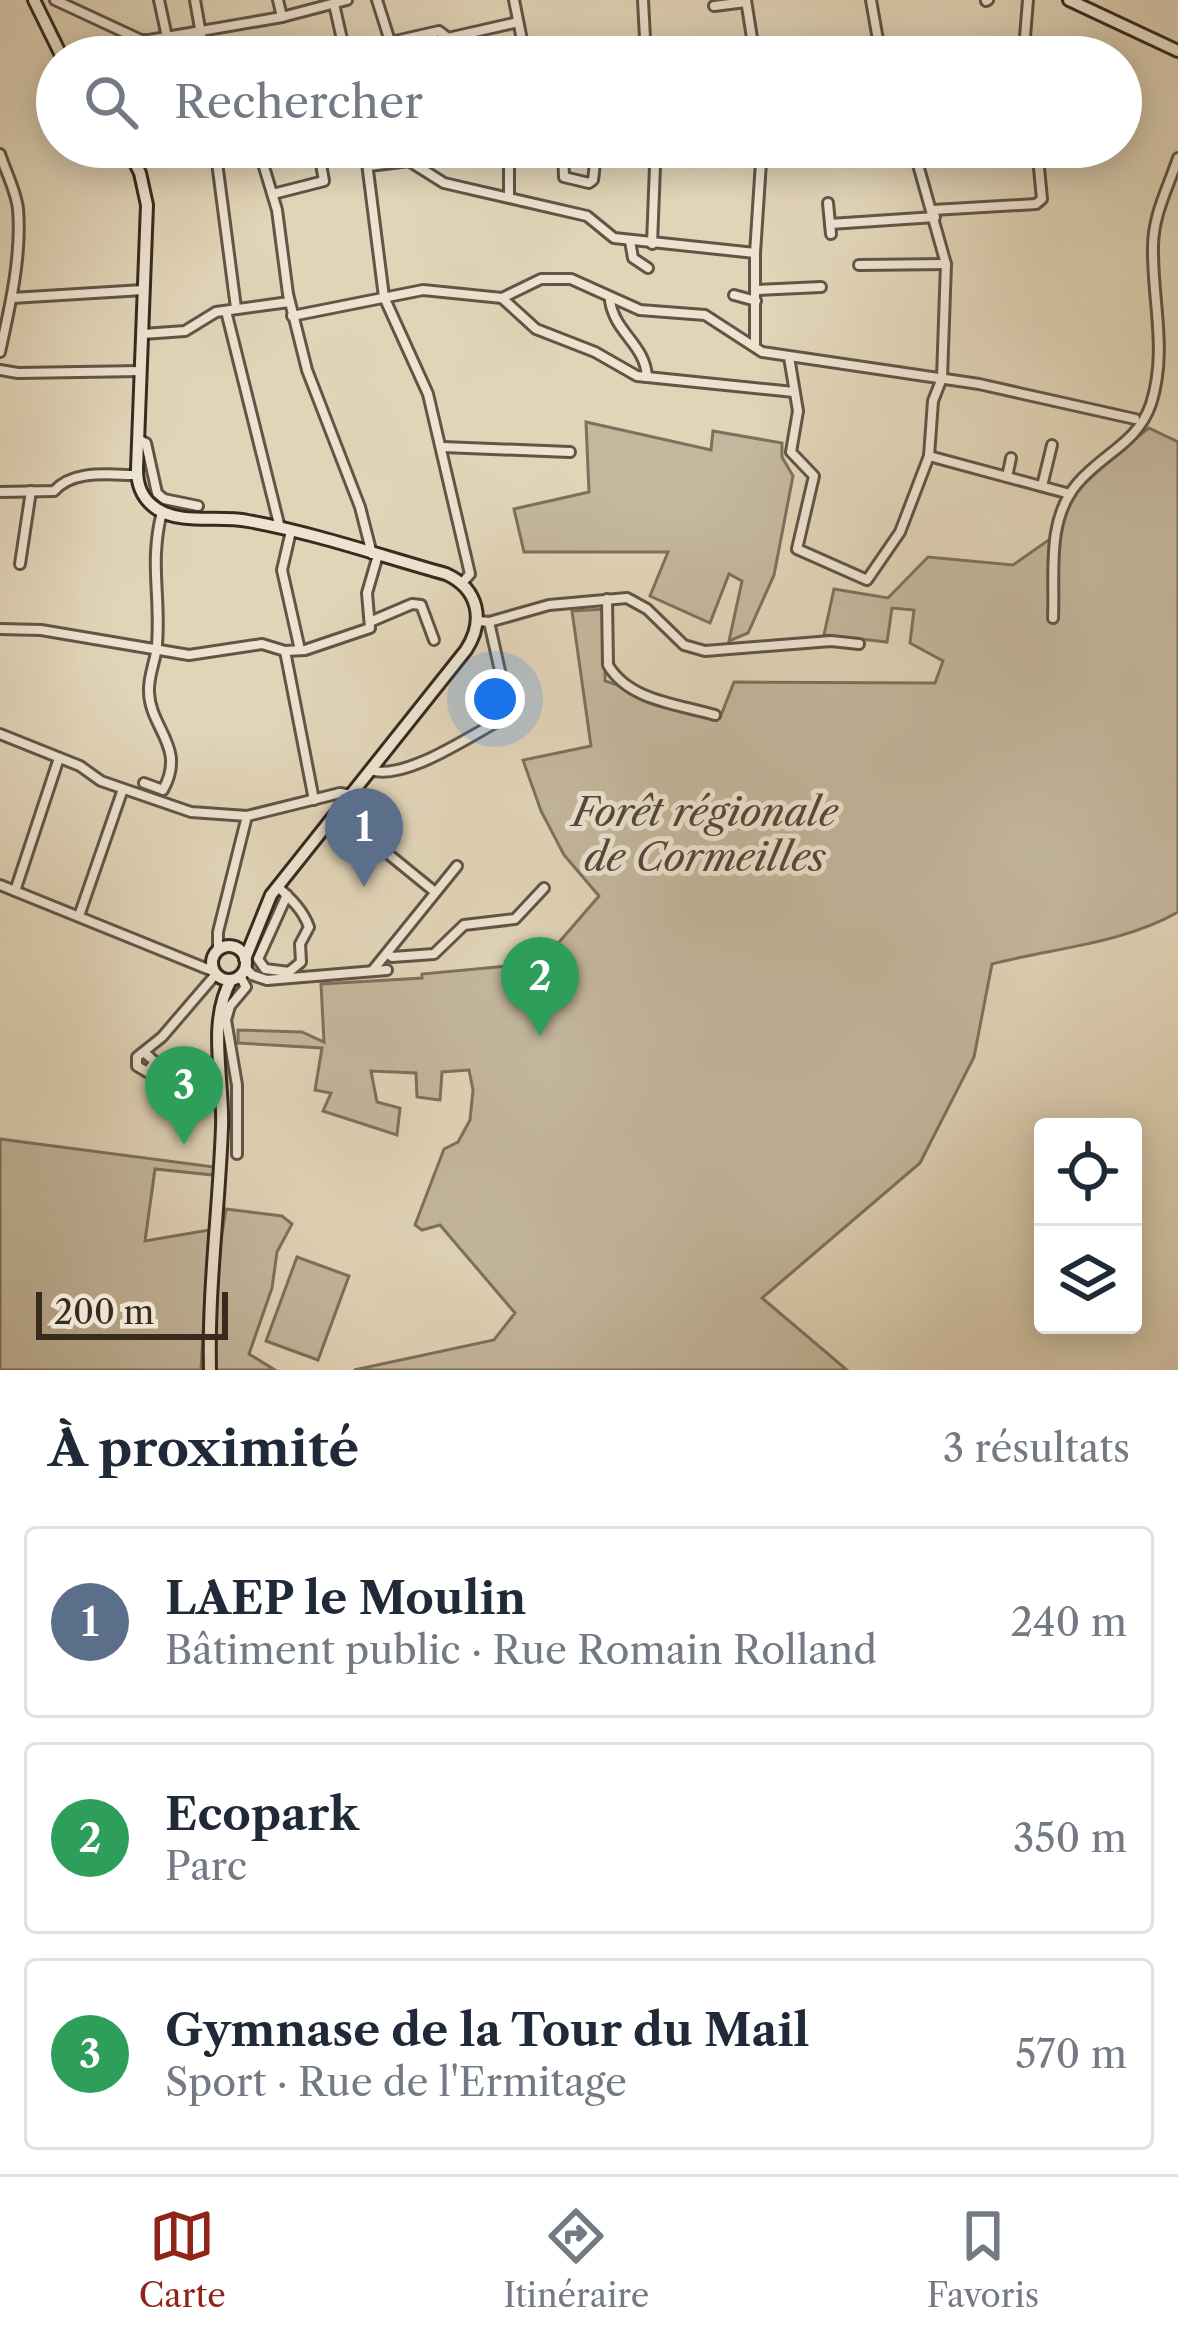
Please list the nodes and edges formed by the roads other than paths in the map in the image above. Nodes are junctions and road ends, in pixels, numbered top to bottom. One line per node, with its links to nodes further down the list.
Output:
1 (34, 0): 19 (street)
2 (55, 0): 20 (street)
3 (159, 0): 21 (street)
4 (195, 0): 18 (street)
5 (278, 0): 16 (street)
6 (347, 0): 14 (street)
7 (377, 0): 25 (street)
8 (514, 0): 17 (street)
9 (643, 0): 28 (street)
10 (871, 0): 30 (street)
11 (1028, 0): 31 (street)
12 (1069, 0): 32 (street)
13 (746, 1): 15 (street); 29 (street)
14 (334, 4): 16 (street); 24 (street)
15 (714, 6)
16 (282, 17): 18 (street)
17 (518, 22): 26 (street); 27 (street)
18 (200, 32): 22 (street); 23 (street)
19 (52, 36)
20 (132, 36)
21 (167, 36)
22 (174, 36)
23 (201, 36)
24 (341, 36)
25 (386, 36)
26 (457, 36)
27 (523, 36)
28 (645, 36)
29 (752, 36)
30 (876, 36)
31 (1025, 36)
32 (1178, 51)
33 (0, 154): 63 (street)
34 (1178, 158): 90 (street)
35 (136, 168): 59 (street)
36 (217, 168): 67 (street)
37 (265, 168): 48 (street)
38 (321, 168): 48 (street)
39 (369, 168): 62 (street)
40 (421, 168): 49 (street)
41 (508, 168): 49 (street)
42 (564, 168): 43 (street)
43 (595, 168)
44 (656, 168): 53 (street)
45 (760, 168): 54 (street)
46 (920, 168): 51 (street)
47 (1040, 168): 51 (street)
48 (273, 194): 66 (street)
49 (509, 197): 52 (street)
50 (828, 203): 51 (street)
51 (934, 213): 55 (street)
52 (630, 241): 53 (street); 57 (street)
53 (652, 244): 54 (street)
54 (755, 254): 61 (street)
55 (946, 264): 56 (street); 76 (street)
56 (859, 265)
57 (648, 268)
58 (821, 287): 61 (street)
59 (145, 290): 63 (street); 69 (street)
60 (734, 295): 61 (street)
61 (756, 295): 70 (street)
62 (384, 297): 64 (street); 68 (street); 81 (street)
63 (12, 298): 71 (street)
64 (502, 298): 65 (street); 75 (street)
65 (610, 300): 70 (street); 75 (street)
66 (289, 302): 67 (street); 68 (street)
67 (231, 309): 69 (street); 93 (street)
68 (292, 316): 94 (street)
69 (143, 334): 74 (street)
70 (755, 346): 72 (street)
71 (0, 351)
72 (789, 357): 76 (street); 77 (street)
73 (0, 370): 74 (street)
74 (141, 371): 79 (street)
75 (647, 377): 77 (street)
76 (942, 378): 78 (street); 83 (street)
77 (794, 392): 83 (street)
78 (1136, 419)
79 (139, 439): 85 (street); 91 (street)
80 (1052, 445): 87 (street)
81 (443, 447): 82 (street); 96 (street)
82 (570, 452)
83 (929, 456): 86 (street)
84 (1011, 458): 86 (street)
85 (137, 475): 88 (street); 92 (street)
86 (1007, 477): 87 (street)
87 (1042, 486): 90 (street)
88 (31, 491): 89 (street); 95 (street)
89 (0, 492)
90 (1070, 494): 98 (street)
91 (198, 506)
92 (162, 512): 93 (street); 106 (street)
93 (285, 530): 94 (street); 104 (street)
94 (375, 554): 96 (street); 99 (street)
95 (20, 564)
96 (462, 583): 100 (street)
97 (607, 598): 100 (street); 103 (street); 107 (street)
98 (1053, 618)
99 (372, 621): 102 (street); 104 (street)
100 (484, 621): 112 (street); 112 (street)
101 (0, 629): 106 (street)
102 (434, 640)
103 (859, 644)
104 (300, 650): 105 (street)
105 (285, 651): 106 (street); 115 (street)
106 (157, 652): 108 (street)
107 (715, 715)
108 (154, 716): 109 (street); 114 (street)
109 (146, 725)
110 (0, 734): 111 (street)
111 (59, 758): 113 (street); 121 (street)
112 (361, 783): 115 (street); 116 (street)
113 (123, 789): 114 (street); 124 (street)
114 (148, 790): 117 (street)
115 (314, 800): 117 (street)
116 (339, 810): 122 (street); 123 (street)
117 (247, 816): 128 (street)
118 (457, 866): 123 (street)
119 (0, 885): 121 (street)
120 (544, 888): 127 (street)
121 (15, 891): 124 (street)
122 (282, 891): 122 (street); 125 (street)
123 (435, 892): 127 (street)
124 (79, 916): 128 (street)
125 (260, 924): 126 (street); 129 (street)
126 (236, 948): 128 (street); 129 (street)
127 (387, 953): 131 (street)
128 (214, 968): 129 (street); 132 (street); 133 (street)
129 (240, 970): 131 (street); 133 (street); 134 (street)
130 (387, 970): 131 (street)
131 (372, 971)
132 (149, 1054)
133 (222, 1078): 135 (street)
134 (237, 1154)
135 (210, 1370)

